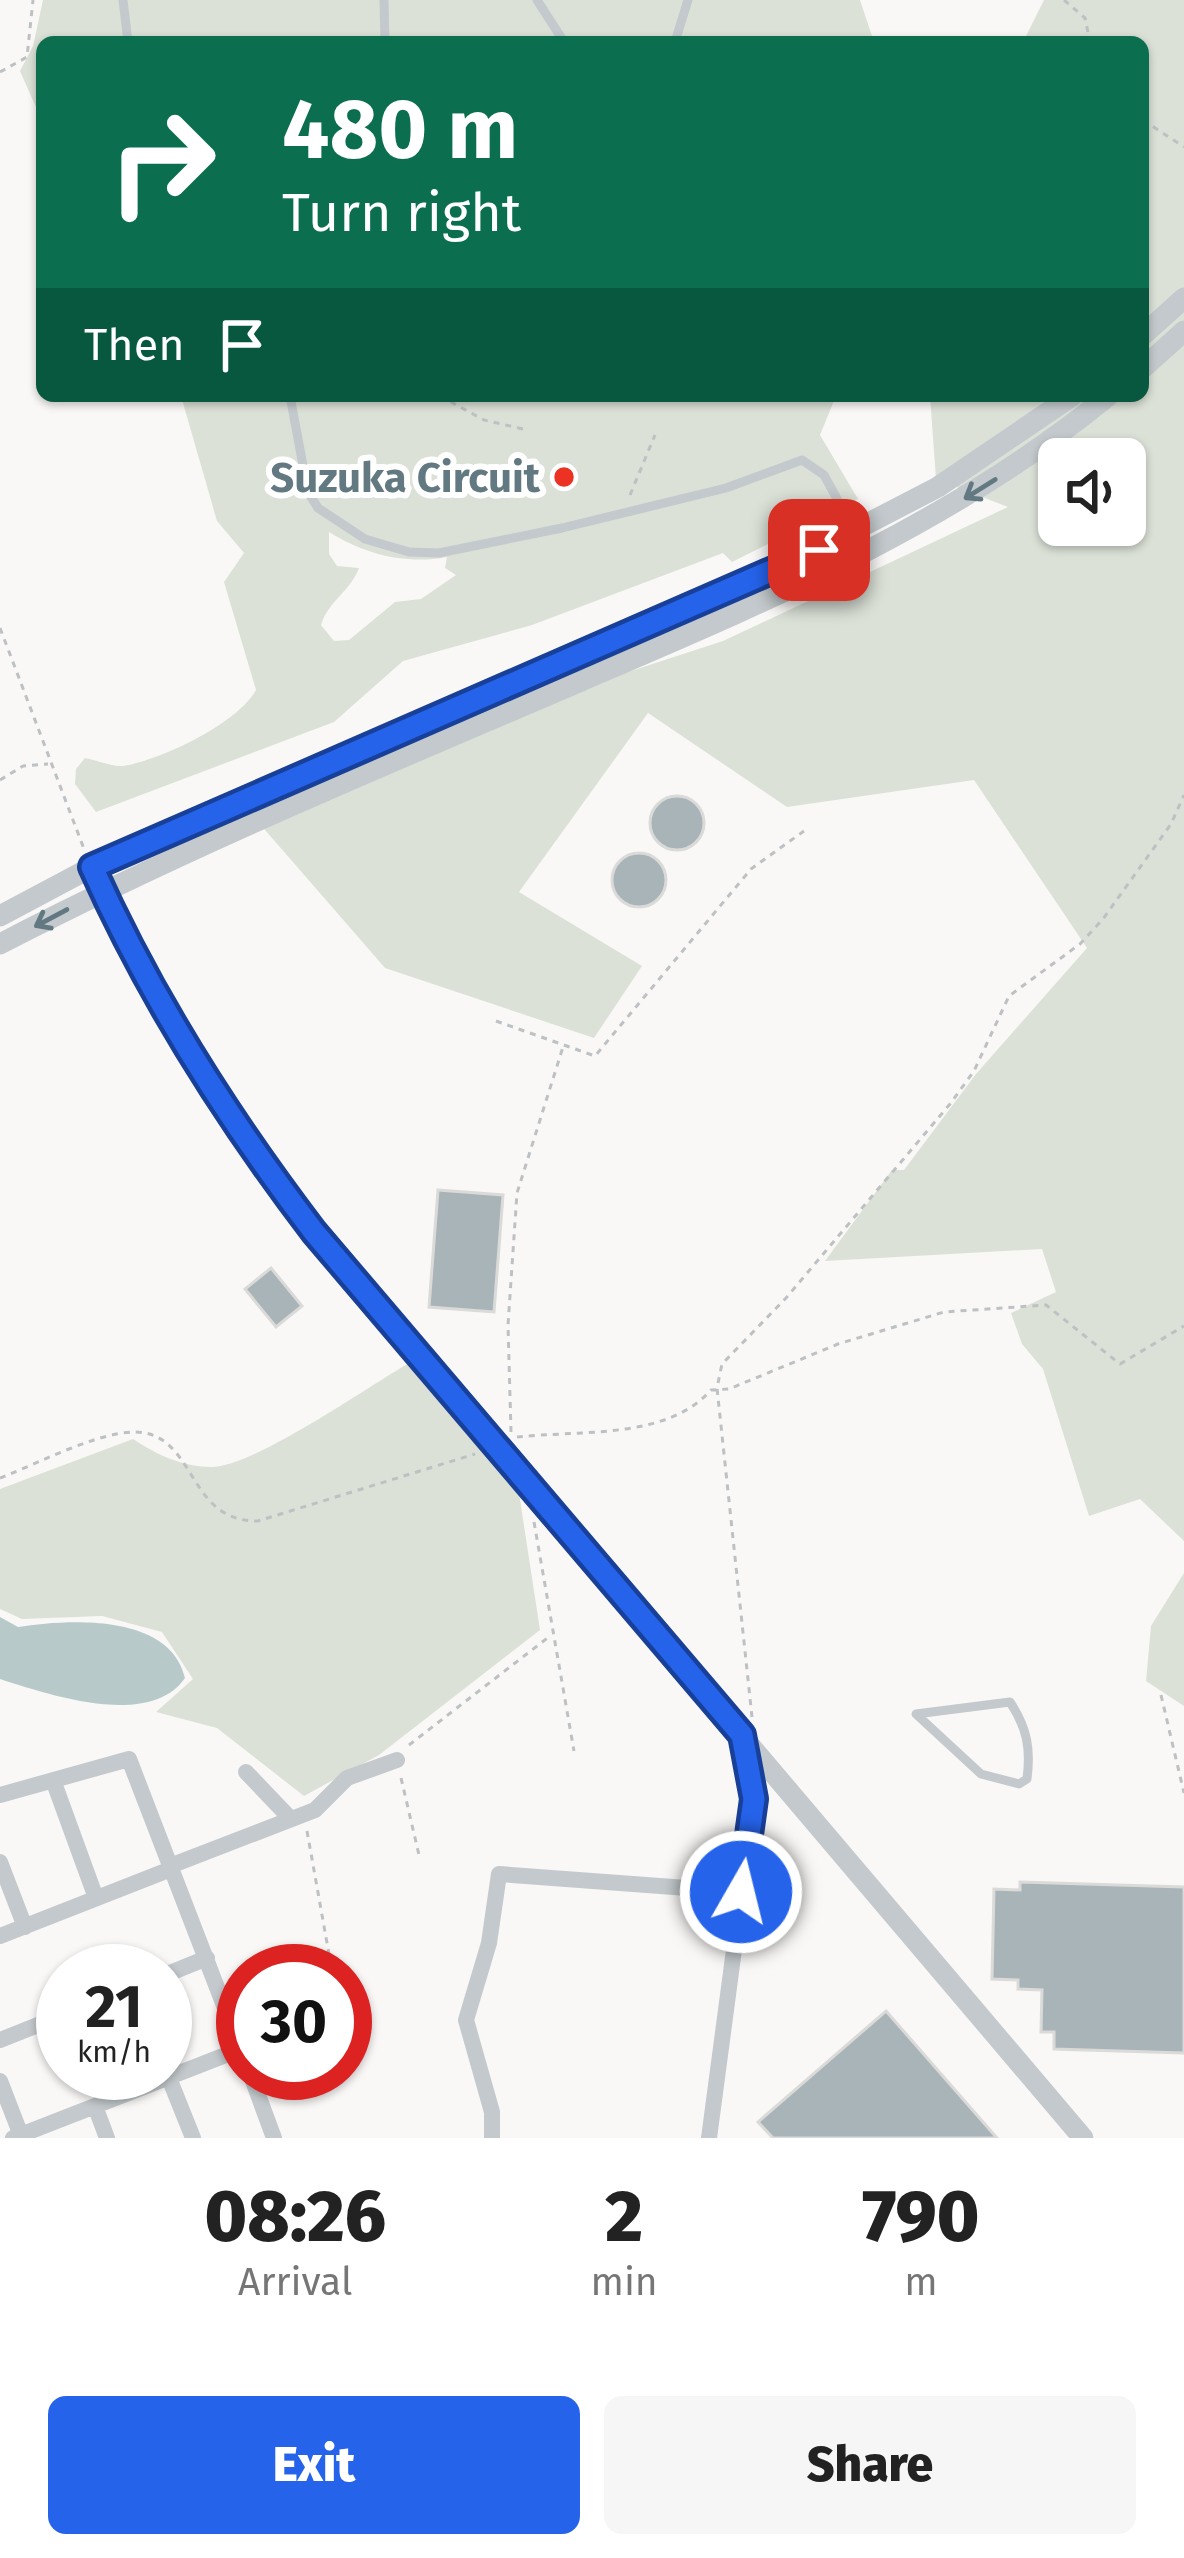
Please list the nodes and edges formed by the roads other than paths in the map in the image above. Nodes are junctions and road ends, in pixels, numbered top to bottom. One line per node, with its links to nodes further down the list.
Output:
1 (123, 0): 5 (lane)
2 (383, 0): 6 (lane)
3 (538, 0): 7 (lane)
4 (688, 0): 8 (lane)
5 (127, 36)
6 (386, 36)
7 (560, 36)
8 (677, 36)
9 (1184, 298): 10 (street)
10 (1149, 329)
11 (1184, 331): 12 (street)
12 (1149, 363)
13 (291, 402): 16 (lane)
14 (1064, 402): 16 (street)
15 (1100, 402): 18 (street, one-way to 18)
16 (855, 533): 17 (street)
17 (92, 867): 18 (street); 19 (street)
18 (102, 891): 20 (street, one-way to 20); 22 (street)
19 (0, 916)
20 (0, 944)
21 (916, 1714): 21 (lane)
22 (747, 1730): 30 (street); 50 (street)
23 (397, 1760): 27 (street)
24 (246, 1772): 27 (street)
25 (53, 1780): 26 (street); 29 (street); 31 (street)
26 (0, 1795)
27 (295, 1815): 29 (street)
28 (0, 1862): 32 (street)
29 (171, 1868): 31 (street); 34 (street)
30 (741, 1892): 48 (street); 49 (street)
31 (97, 1898): 32 (street)
32 (25, 1927): 33 (street)
33 (0, 1936)
34 (207, 1958): 35 (street); 36 (street)
35 (192, 1964)
36 (216, 1982)
37 (36, 2026): 38 (street)
38 (0, 2040)
39 (0, 2080): 44 (street)
40 (111, 2100): 43 (street)
41 (178, 2100): 46 (street)
42 (260, 2100): 47 (street)
43 (95, 2106): 44 (street); 45 (street)
44 (19, 2137)
45 (107, 2138)
46 (193, 2138)
47 (274, 2138)
48 (492, 2138)
49 (709, 2138)
50 (1083, 2138)

